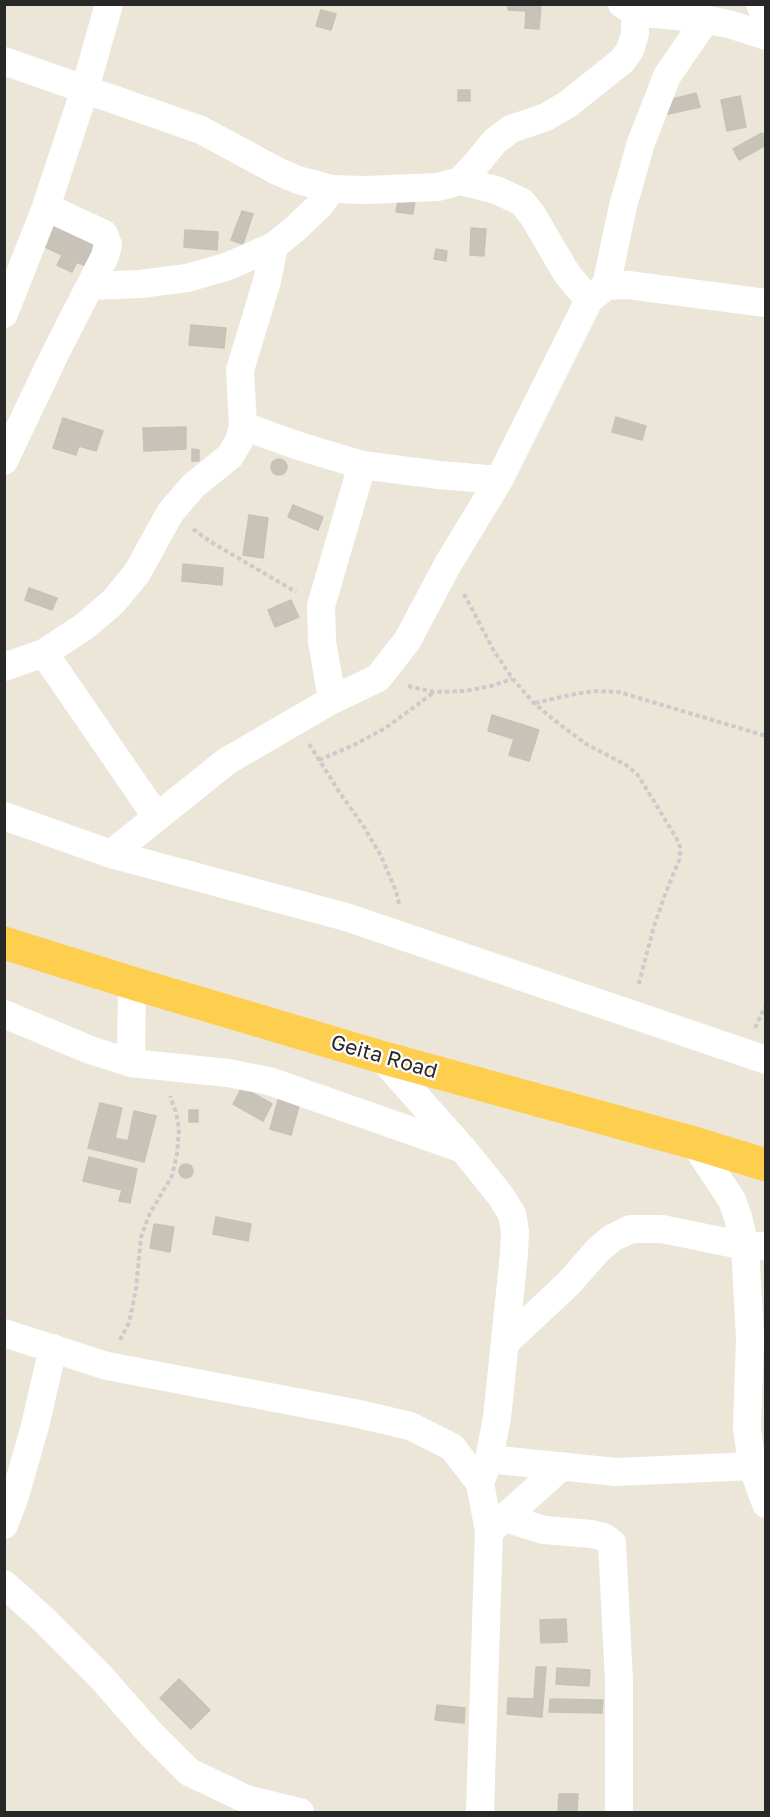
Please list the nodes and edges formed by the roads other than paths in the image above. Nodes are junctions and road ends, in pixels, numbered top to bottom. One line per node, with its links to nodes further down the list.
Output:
1 (109, 4): 8 (street)
2 (760, 4): 4 (street)
3 (629, 8): 5 (street); 9 (street)
4 (765, 18)
5 (706, 20): 6 (street); 14 (street)
6 (765, 36)
7 (4, 61): 8 (street)
8 (85, 90): 10 (street); 11 (street)
9 (460, 181): 10 (street); 14 (street)
10 (332, 189): 12 (street)
11 (46, 207): 13 (street); 16 (street)
12 (274, 246): 13 (street); 17 (street)
13 (90, 286): 18 (street)
14 (598, 293): 15 (street); 20 (street)
15 (765, 303)
16 (4, 314)
17 (243, 426): 19 (street); 21 (street)
18 (4, 461)
19 (362, 465): 20 (street); 23 (street)
20 (499, 480): 23 (street)
21 (45, 653): 22 (street); 25 (street)
22 (4, 667)
23 (332, 700): 25 (street)
24 (4, 816): 26 (street)
25 (156, 816): 26 (street)
26 (111, 854): 31 (street)
27 (4, 943): 28 (highway, Geita Road)
28 (132, 983): 30 (highway, Geita Road); 32 (street)
29 (7, 1022): 32 (street)
30 (381, 1057): 33 (highway, Geita Road); 34 (street)
31 (765, 1060)
32 (140, 1065): 34 (street)
33 (693, 1143): 35 (highway, Geita Road); 36 (street)
34 (463, 1149): 38 (street)
35 (765, 1165)
36 (755, 1246): 38 (street); 41 (street)
37 (4, 1333): 39 (street)
38 (506, 1342): 42 (street)
39 (53, 1348): 42 (street); 45 (street)
40 (562, 1466): 41 (street); 42 (street); 44 (street)
41 (752, 1466): 43 (street)
42 (484, 1471): 44 (street)
43 (765, 1504)
44 (497, 1524): 48 (street); 49 (street)
45 (4, 1525)
46 (4, 1584): 47 (street)
47 (300, 1812)
48 (480, 1812)
49 (619, 1812)

